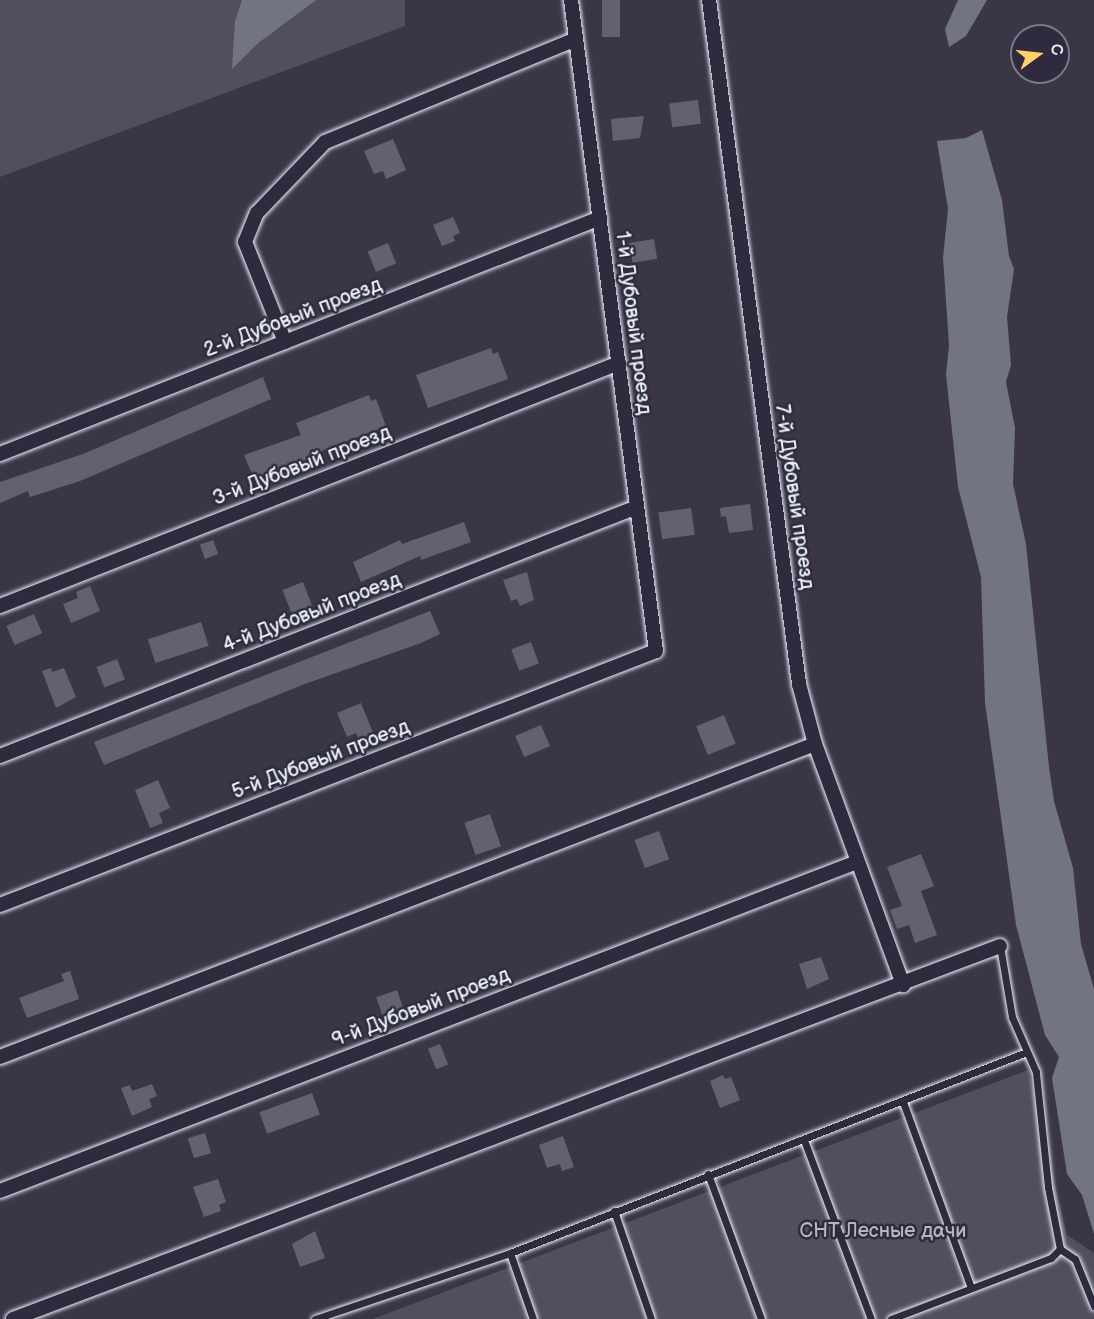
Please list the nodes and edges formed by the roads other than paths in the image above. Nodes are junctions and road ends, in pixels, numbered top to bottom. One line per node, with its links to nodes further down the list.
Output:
1 (571, 0): 3 (street, 1-й Дубовый проезд)
2 (709, 0): 11 (street, 7-й Дубовый проезд)
3 (576, 39): 4 (street, 1-й Дубовый проезд); 5 (street)
4 (600, 218): 5 (street, 2-й Дубовый проезд); 6 (street, 1-й Дубовый проезд)
5 (285, 342): 7 (street, 2-й Дубовый проезд)
6 (618, 363): 8 (street, 1-й Дубовый проезд); 9 (street, 3-й Дубовый проезд)
7 (0, 454)
8 (637, 507): 10 (street, 1-й Дубовый проезд); 12 (street, 4-й Дубовый проезд)
9 (0, 606)
10 (656, 651): 14 (street, 5-й Дубовый проезд)
11 (815, 744): 13 (street, 7-й Дубовый проезд); 18 (street)
12 (0, 756)
13 (857, 862): 16 (street, 7-й Дубовый проезд); 22 (street, 9-й Дубовый проезд)
14 (0, 905)
15 (1000, 946): 16 (street); 17 (lane)
16 (903, 985): 28 (street)
17 (1024, 1053): 19 (lane); 24 (lane)
18 (0, 1057)
19 (903, 1102): 20 (lane); 26 (lane)
20 (804, 1140): 21 (lane); 33 (lane)
21 (708, 1174): 23 (lane); 32 (lane)
22 (0, 1191)
23 (614, 1211): 25 (lane); 31 (lane)
24 (1060, 1249): 26 (lane); 27 (lane)
25 (510, 1252): 29 (lane); 30 (lane)
26 (971, 1288): 34 (lane)
27 (1094, 1306)
28 (13, 1319)
29 (315, 1319)
30 (533, 1319)
31 (651, 1319)
32 (761, 1319)
33 (871, 1319)
34 (891, 1319)

